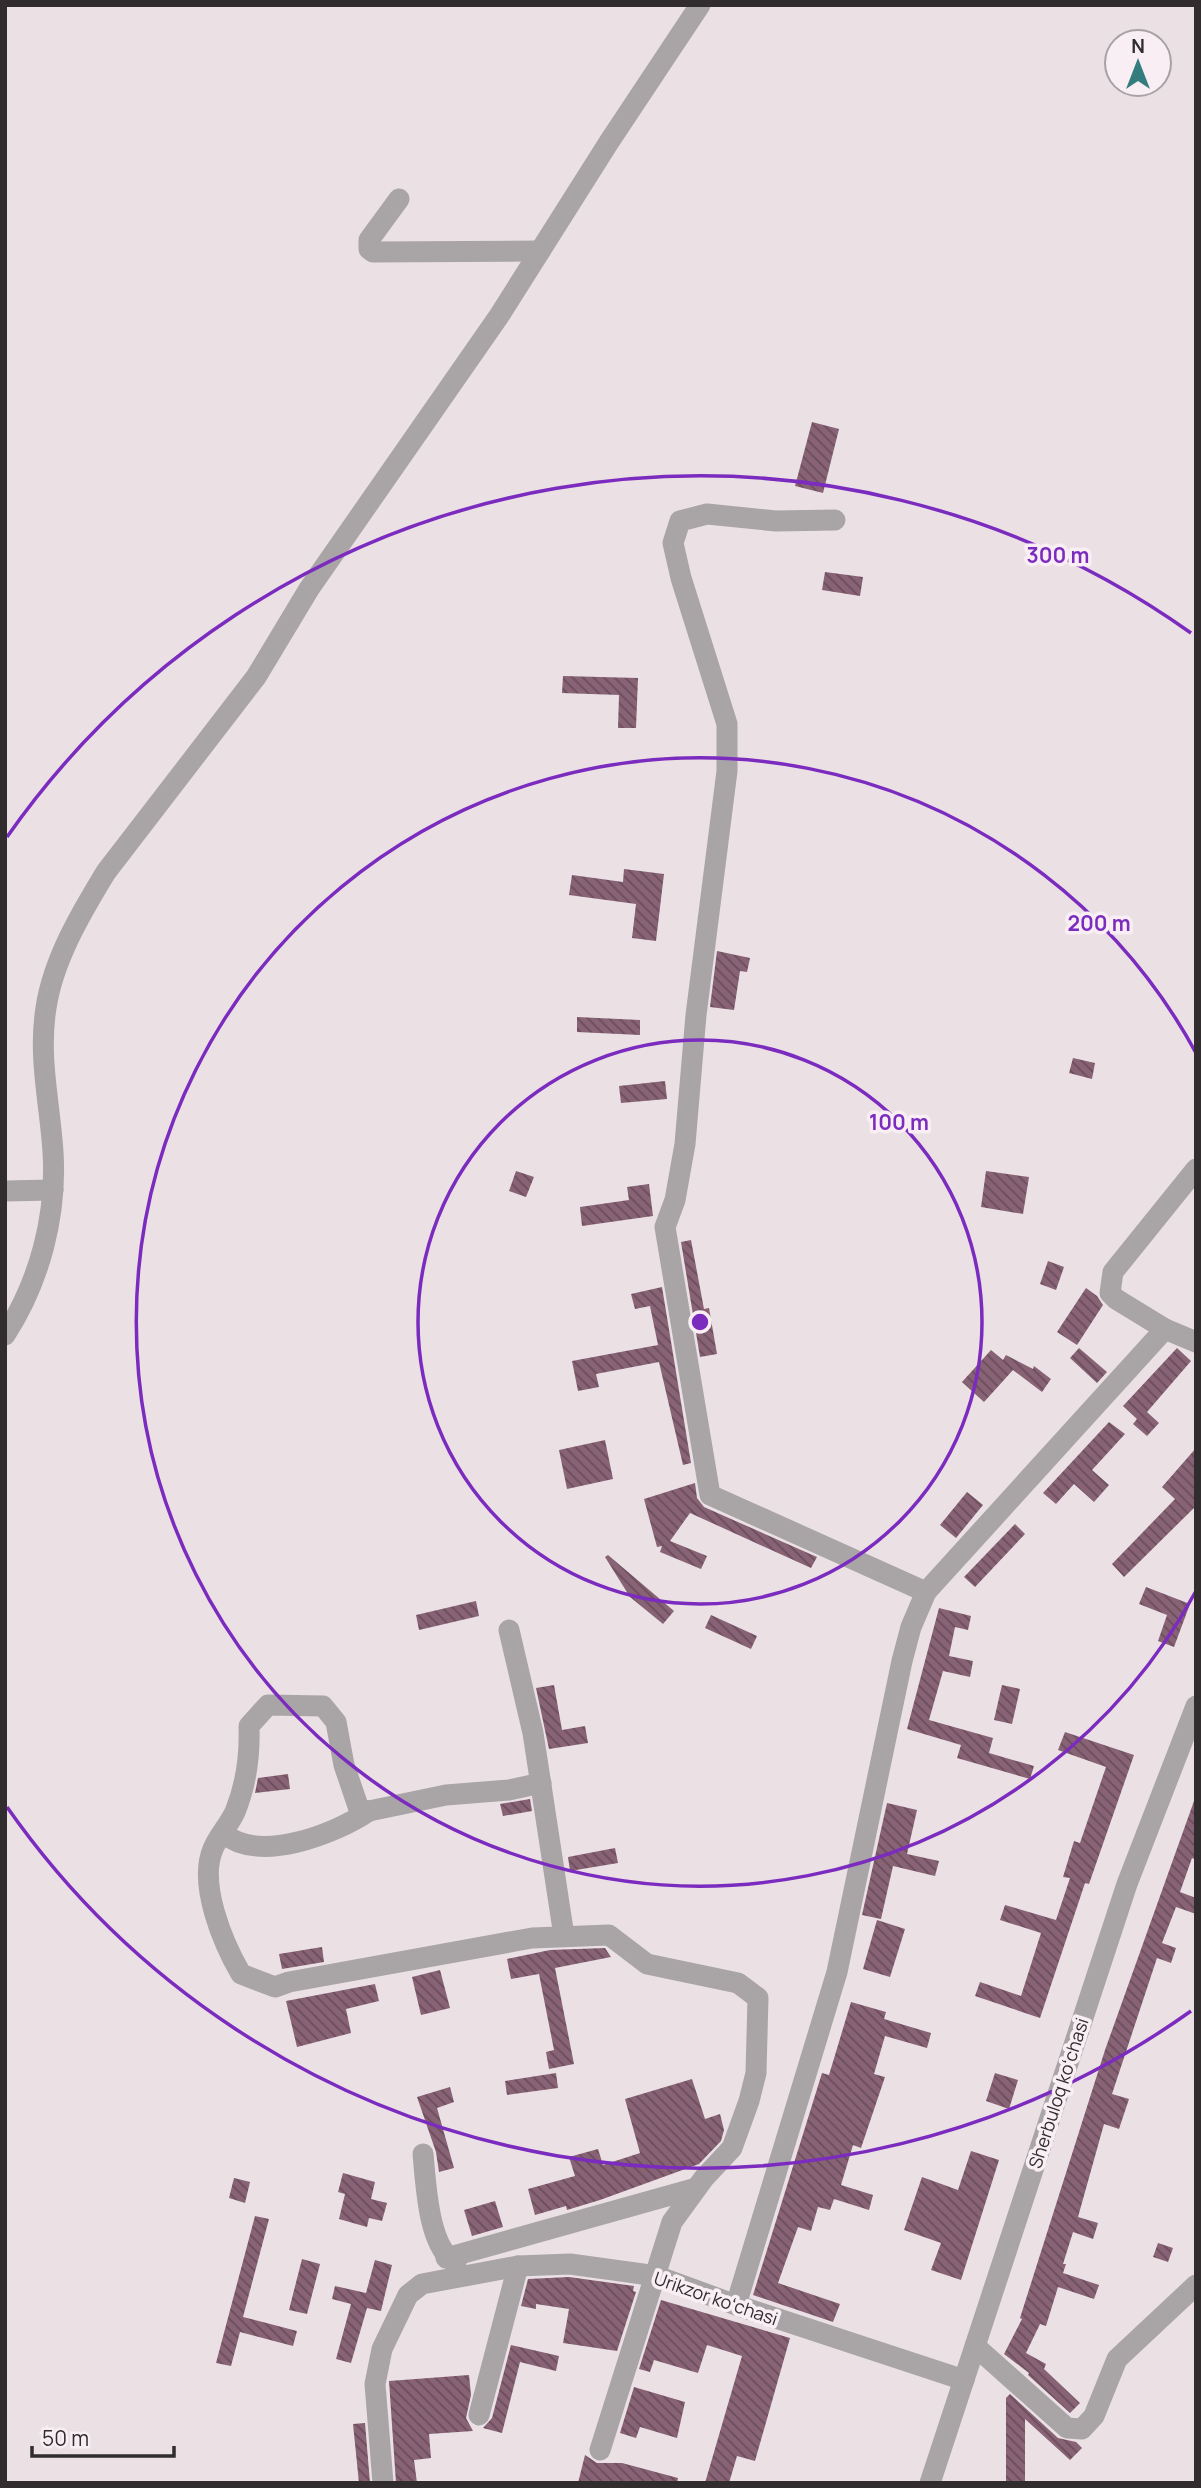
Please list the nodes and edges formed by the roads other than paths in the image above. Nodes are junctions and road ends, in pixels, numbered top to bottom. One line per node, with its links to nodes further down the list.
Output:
1 (700, 5): 3 (street)
2 (399, 199): 3 (street)
3 (540, 251): 6 (street)
4 (835, 520): 11 (street)
5 (1196, 1169): 8 (street)
6 (53, 1190): 7 (street); 9 (street)
7 (5, 1191)
8 (1165, 1329): 10 (street); 11 (street)
9 (5, 1335)
10 (1196, 1342)
11 (926, 1592): 25 (street)
12 (509, 1630): 14 (street)
13 (1196, 1706): 26 (street, Sherbuloq koʻchasi)
14 (541, 1783): 15 (street); 17 (street)
15 (369, 1811): 16 (street); 16 (street)
16 (223, 1833): 17 (street)
17 (564, 1936): 19 (street)
18 (424, 2154): 20 (street)
19 (696, 2188): 20 (street); 23 (street)
20 (446, 2258): 22 (street)
21 (517, 2266): 22 (street, Urikzor koʻchasi); 23 (street, Urikzor koʻchasi); 28 (street)
22 (477, 2274): 30 (street, Urikzor koʻchasi)
23 (657, 2276): 25 (street, Urikzor koʻchasi); 29 (street)
24 (1196, 2285): 26 (street)
25 (736, 2305): 27 (street, Urikzor koʻchasi)
26 (975, 2346): 27 (street, Sherbuloq koʻchasi)
27 (964, 2380): 31 (street, Sherbuloq koʻchasi)
28 (479, 2415)
29 (600, 2450)
30 (383, 2483)
31 (930, 2483)

